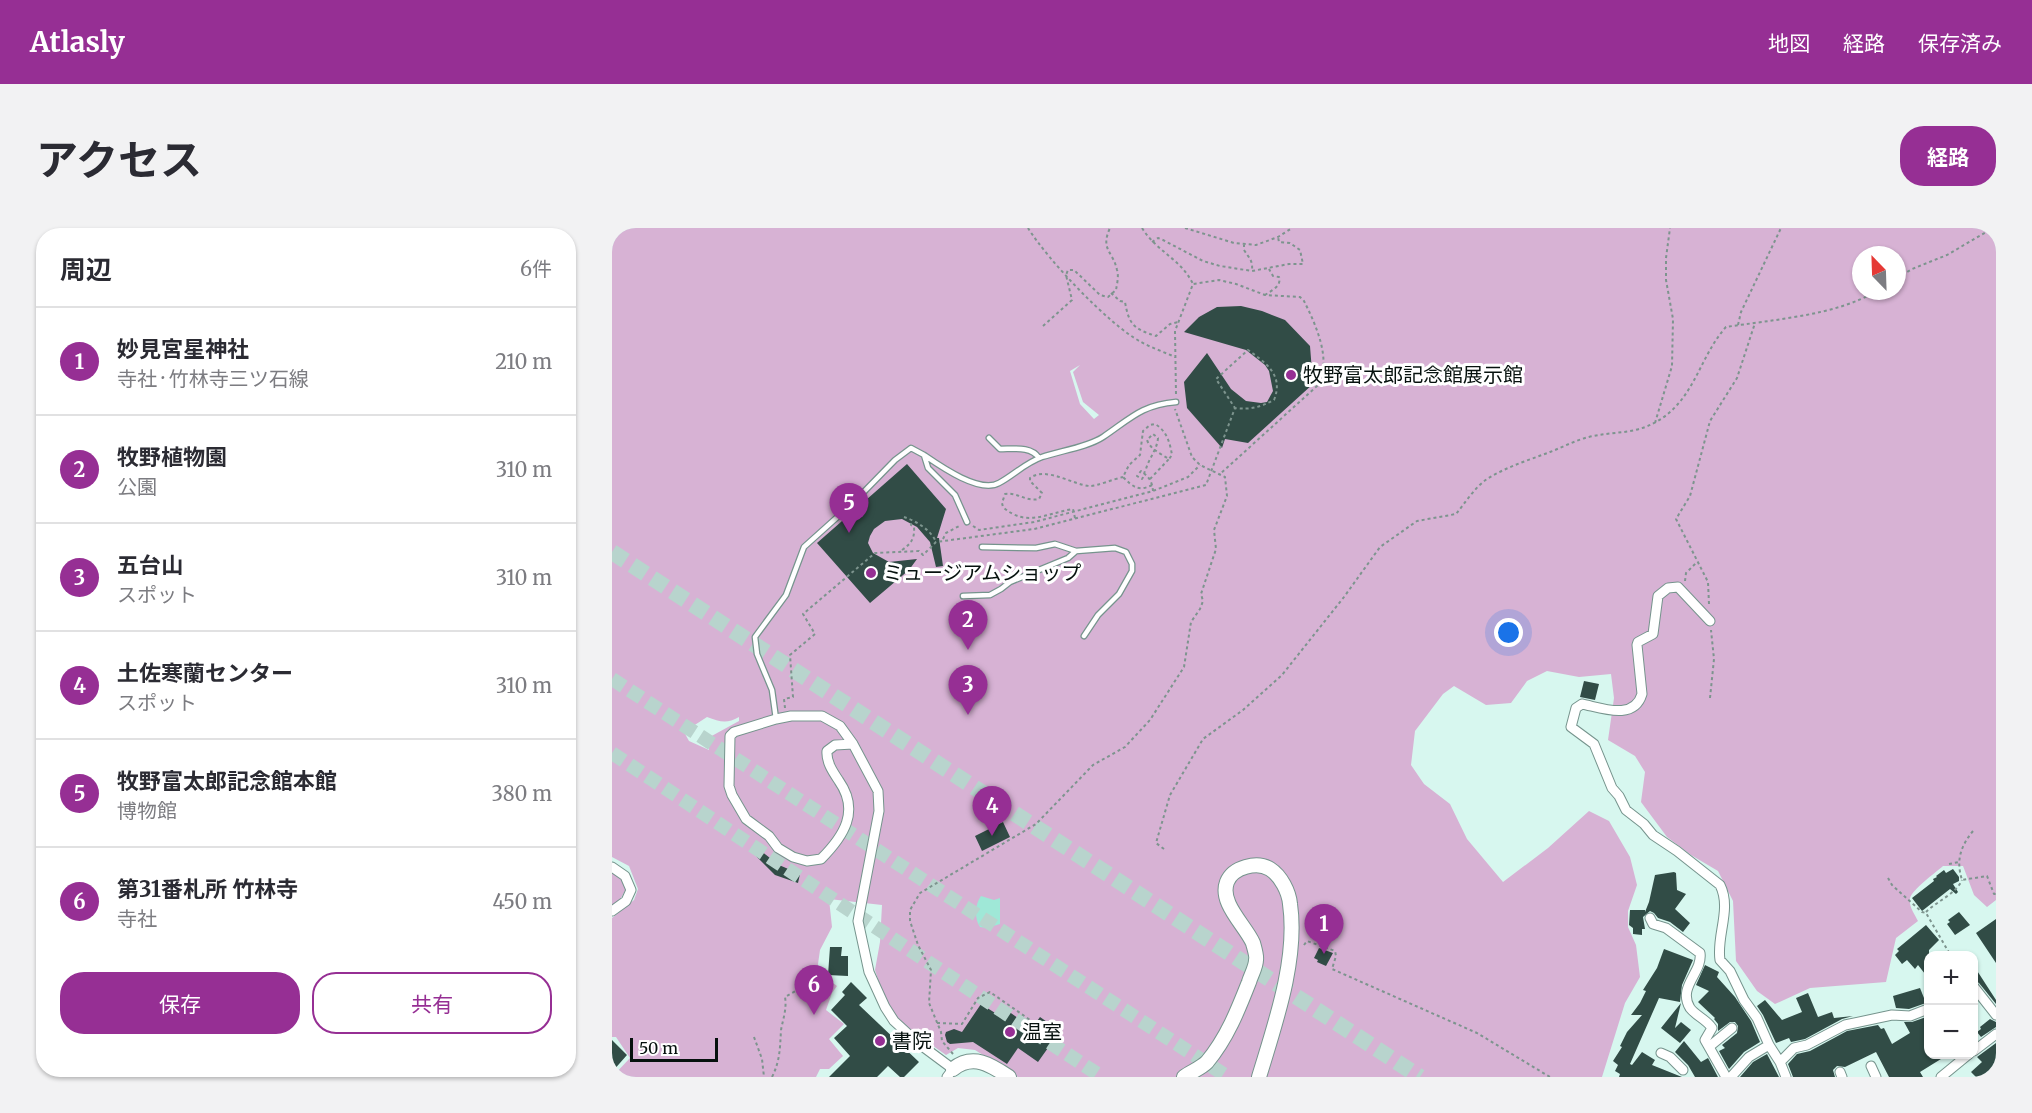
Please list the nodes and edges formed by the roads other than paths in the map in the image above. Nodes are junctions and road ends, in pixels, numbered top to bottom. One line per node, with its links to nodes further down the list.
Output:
1 (1176, 402): 4 (lane)
2 (989, 438): 4 (lane)
3 (924, 455): 4 (lane); 5 (lane); 11 (lane)
4 (1039, 458)
5 (967, 522)
6 (982, 547): 7 (lane)
7 (1077, 551): 8 (lane); 10 (lane)
8 (963, 596)
9 (1710, 621): 22 (street)
10 (1084, 636)
11 (776, 719): 12 (street); 12 (street)
12 (854, 744): 28 (street)
13 (612, 867): 14 (street)
14 (612, 911)
15 (1650, 918): 21 (street)
16 (1978, 992): 18 (street)
17 (1924, 1011): 26 (street)
18 (1996, 1015)
19 (1732, 1028): 21 (street)
20 (1996, 1034): 23 (street)
21 (1710, 1046): 34 (street)
22 (1768, 1046): 26 (street); 35 (street)
23 (1978, 1048)
24 (1661, 1053): 29 (street)
25 (1964, 1059): 30 (street)
26 (1780, 1062): 36 (street)
27 (1871, 1066): 37 (street)
28 (953, 1070): 31 (main road)
29 (1683, 1075)
30 (1947, 1075)
31 (1010, 1077)
32 (1184, 1077): 33 (main road)
33 (1259, 1077)
34 (1726, 1077)
35 (1731, 1077)
36 (1786, 1077)
37 (1876, 1077)

